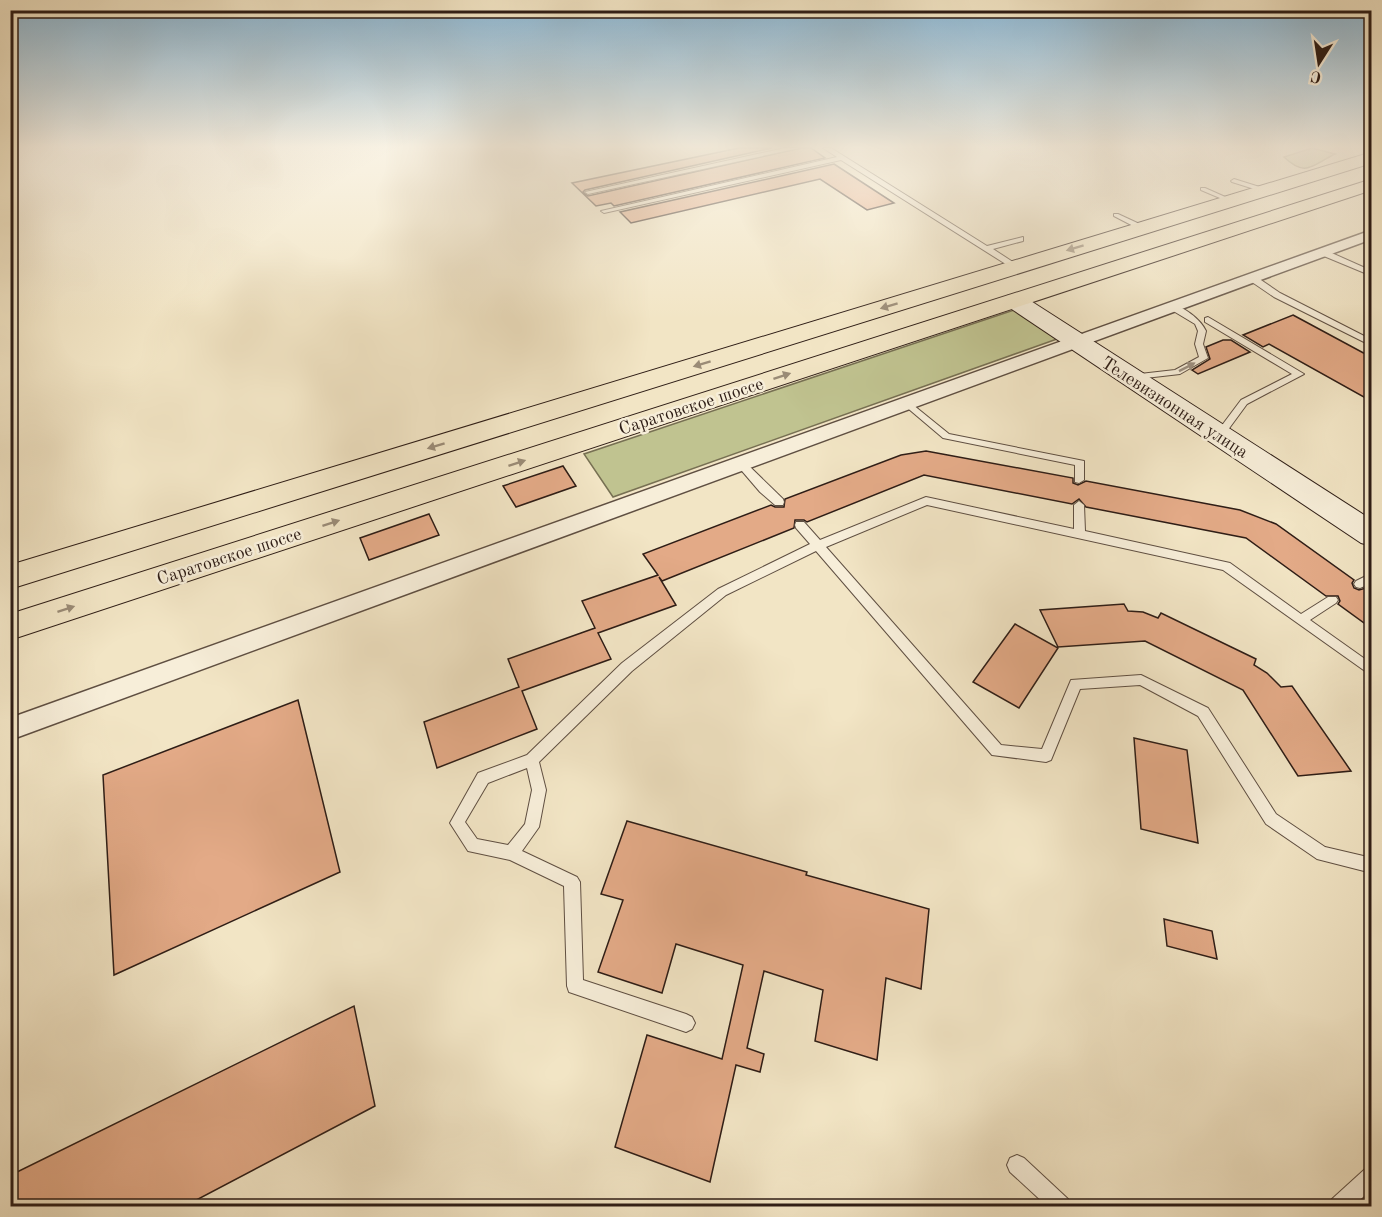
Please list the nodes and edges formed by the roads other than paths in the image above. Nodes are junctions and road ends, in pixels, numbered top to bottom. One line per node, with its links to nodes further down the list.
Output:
1 (632, 205): 7 (lane)
2 (917, 205): 9 (lane)
3 (1196, 205): 11 (main road, Саратовское шоссе)
4 (1300, 205): 6 (main road)
5 (1307, 205): 6 (main road, Саратовское шоссе)
6 (1303, 206): 20 (main road, Саратовское шоссе)
7 (604, 211)
8 (1116, 215): 11 (lane)
9 (938, 218): 10 (lane); 14 (lane)
10 (928, 220)
11 (1142, 227): 16 (main road, Саратовское шоссе, one-way to 16)
12 (1370, 236): 15 (street)
13 (1020, 239): 14 (lane)
14 (987, 248): 16 (lane)
15 (1322, 252): 17 (lane); 19 (street)
16 (1016, 266): 18 (main road, Саратовское шоссе)
17 (1371, 274)
18 (979, 278): 20 (main road, Телевизионная улица); 36 (main road, Саратовское шоссе, one-way to 36)
19 (1252, 278): 21 (street); 24 (lane)
20 (1015, 301): 23 (street, Телевизионная улица); 41 (main road, Саратовское шоссе, one-way to 20)
21 (1173, 307): 23 (street); 25 (lane, one-way to 21)
22 (1208, 320): 27 (lane)
23 (1075, 342): 25 (street, Телевизионная улица); 26 (street)
24 (1371, 344)
25 (1130, 378): 27 (street, Телевизионная улица)
26 (907, 403): 28 (street); 29 (lane)
27 (1219, 435): 34 (street, Телевизионная улица)
28 (741, 464): 30 (lane); 43 (street)
29 (1079, 480)
30 (779, 502)
31 (1079, 505): 33 (lane)
32 (800, 525): 35 (lane)
33 (1079, 533): 35 (lane); 40 (lane)
34 (1371, 535)
35 (817, 546): 44 (lane); 46 (lane)
36 (10, 577)
37 (1371, 577): 38 (lane)
38 (1360, 584)
39 (1332, 600): 40 (lane)
40 (1302, 619): 42 (lane)
41 (10, 627)
42 (1371, 671)
43 (10, 729)
44 (532, 760): 45 (lane); 45 (lane)
45 (511, 853): 47 (lane)
46 (1371, 866)
47 (686, 1023)
48 (1017, 1165): 50 (lane)
49 (1371, 1176): 51 (lane)
50 (1061, 1206)
51 (1339, 1206)

